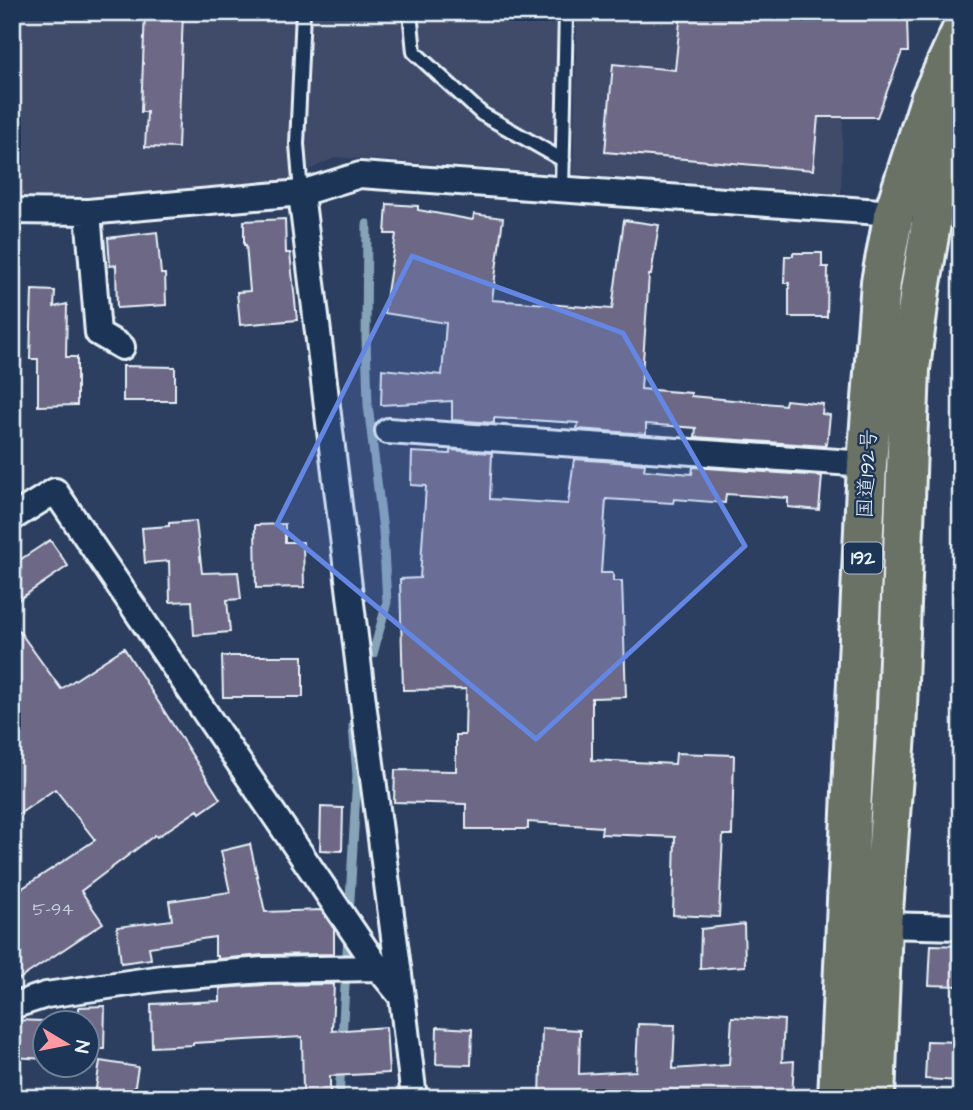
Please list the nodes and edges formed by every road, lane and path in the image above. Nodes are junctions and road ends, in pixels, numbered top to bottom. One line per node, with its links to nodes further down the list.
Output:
1 (303, 12): 8 (lane)
2 (410, 12): 6 (lane)
3 (566, 12): 6 (lane)
4 (961, 32): 12 (highway, 国道192号 / 192)
5 (961, 112): 9 (highway, 国道192号 / 192)
6 (563, 160): 7 (lane)
7 (562, 189): 8 (street); 12 (street)
8 (301, 193): 11 (street); 20 (street)
9 (947, 205): 12 (street); 17 (highway, 国道192号 / 192)
10 (12, 211): 11 (street)
11 (88, 212): 13 (street)
12 (894, 214): 15 (highway, 国道192号 / 192)
13 (122, 347)
14 (388, 431): 15 (street)
15 (867, 464): 23 (highway, 国道192号 / 192)
16 (12, 518): 19 (street)
17 (882, 925): 18 (street); 24 (highway, 国道192号 / 192)
18 (961, 927)
19 (355, 969): 20 (street); 21 (street)
20 (402, 997): 22 (street)
21 (12, 1006)
22 (414, 1098)
23 (838, 1098)
24 (875, 1098)

